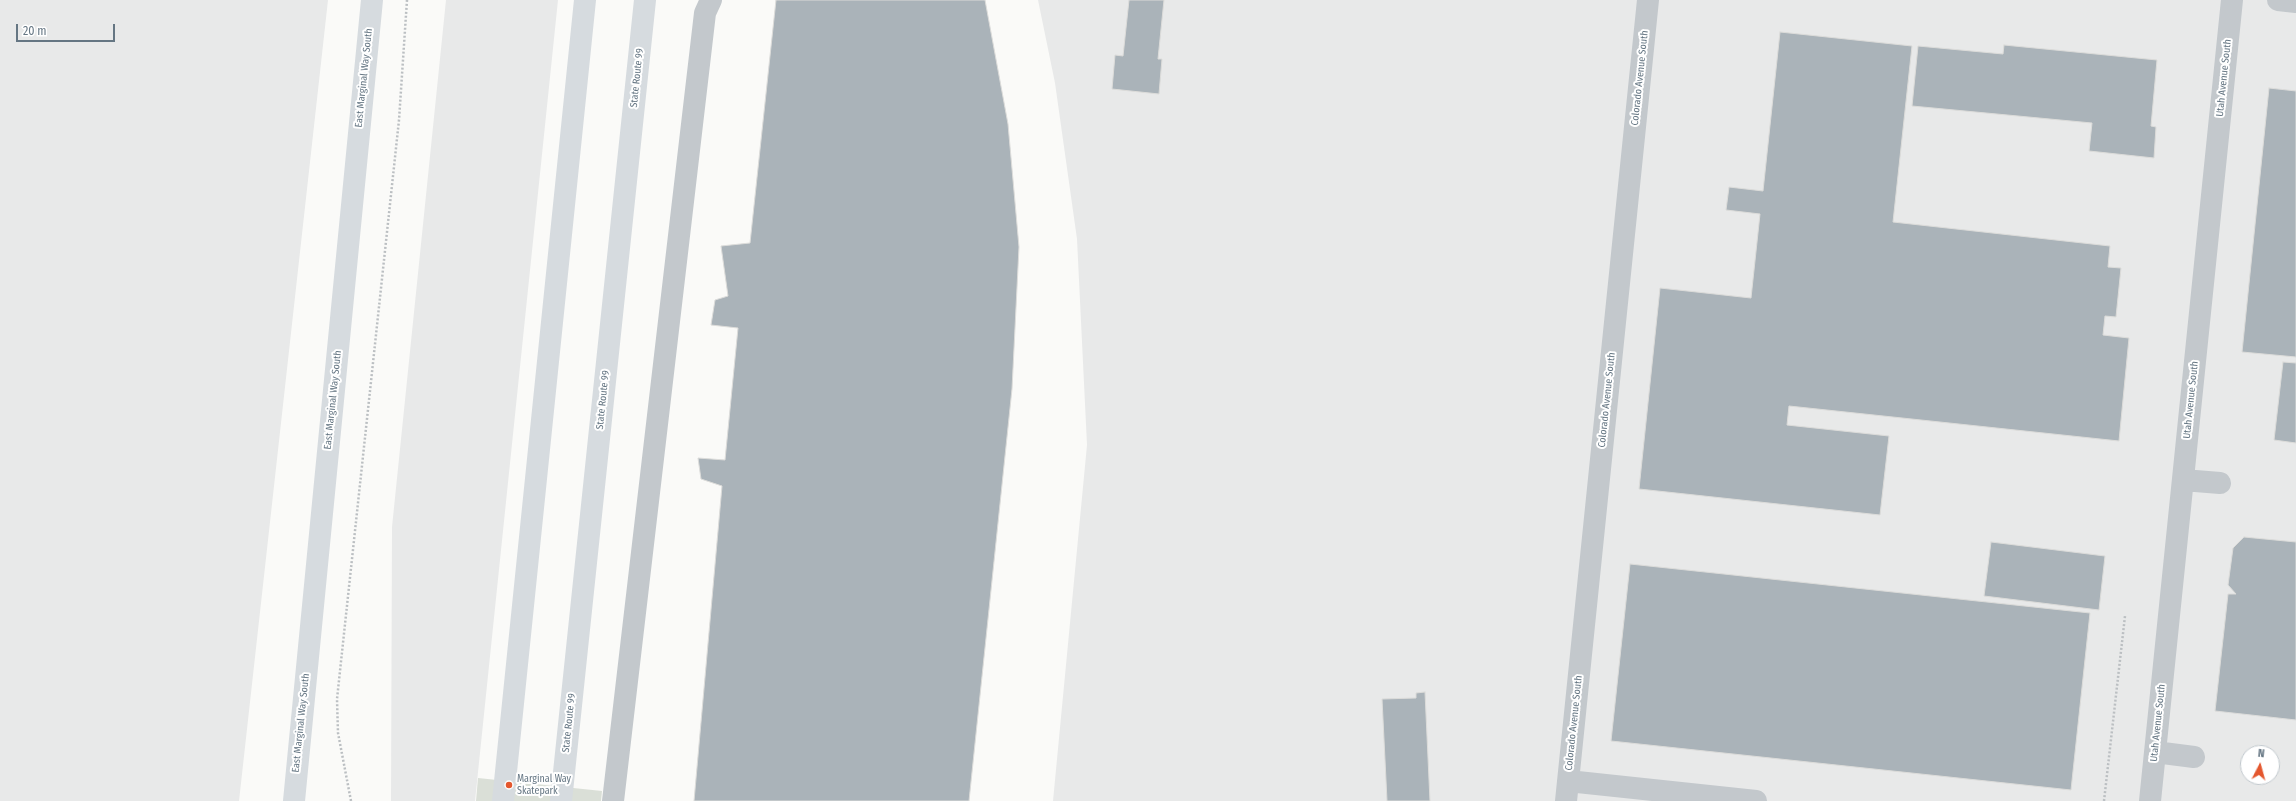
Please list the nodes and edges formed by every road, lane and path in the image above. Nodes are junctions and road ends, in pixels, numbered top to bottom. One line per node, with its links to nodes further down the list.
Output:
1 (372, 0): 17 (main road, East Marginal Way South)
2 (407, 0): 18 (path)
3 (585, 0): 19 (main road)
4 (645, 0): 20 (main road, State Route 99)
5 (711, 0): 16 (street)
6 (1648, 0): 15 (street, Colorado Avenue South)
7 (2232, 0): 10 (street, Utah Avenue South)
8 (2278, 0): 9 (street)
9 (2296, 2)
10 (2183, 480): 11 (street); 13 (street, Utah Avenue South)
11 (2220, 483)
12 (2125, 616): 22 (path)
13 (2155, 752): 14 (street); 23 (street, Utah Avenue South)
14 (2194, 756)
15 (1567, 791): 21 (street)
16 (614, 797)
17 (294, 801)
18 (351, 801)
19 (503, 801)
20 (561, 801)
21 (1756, 801)
22 (2104, 801)
23 (2150, 801)

